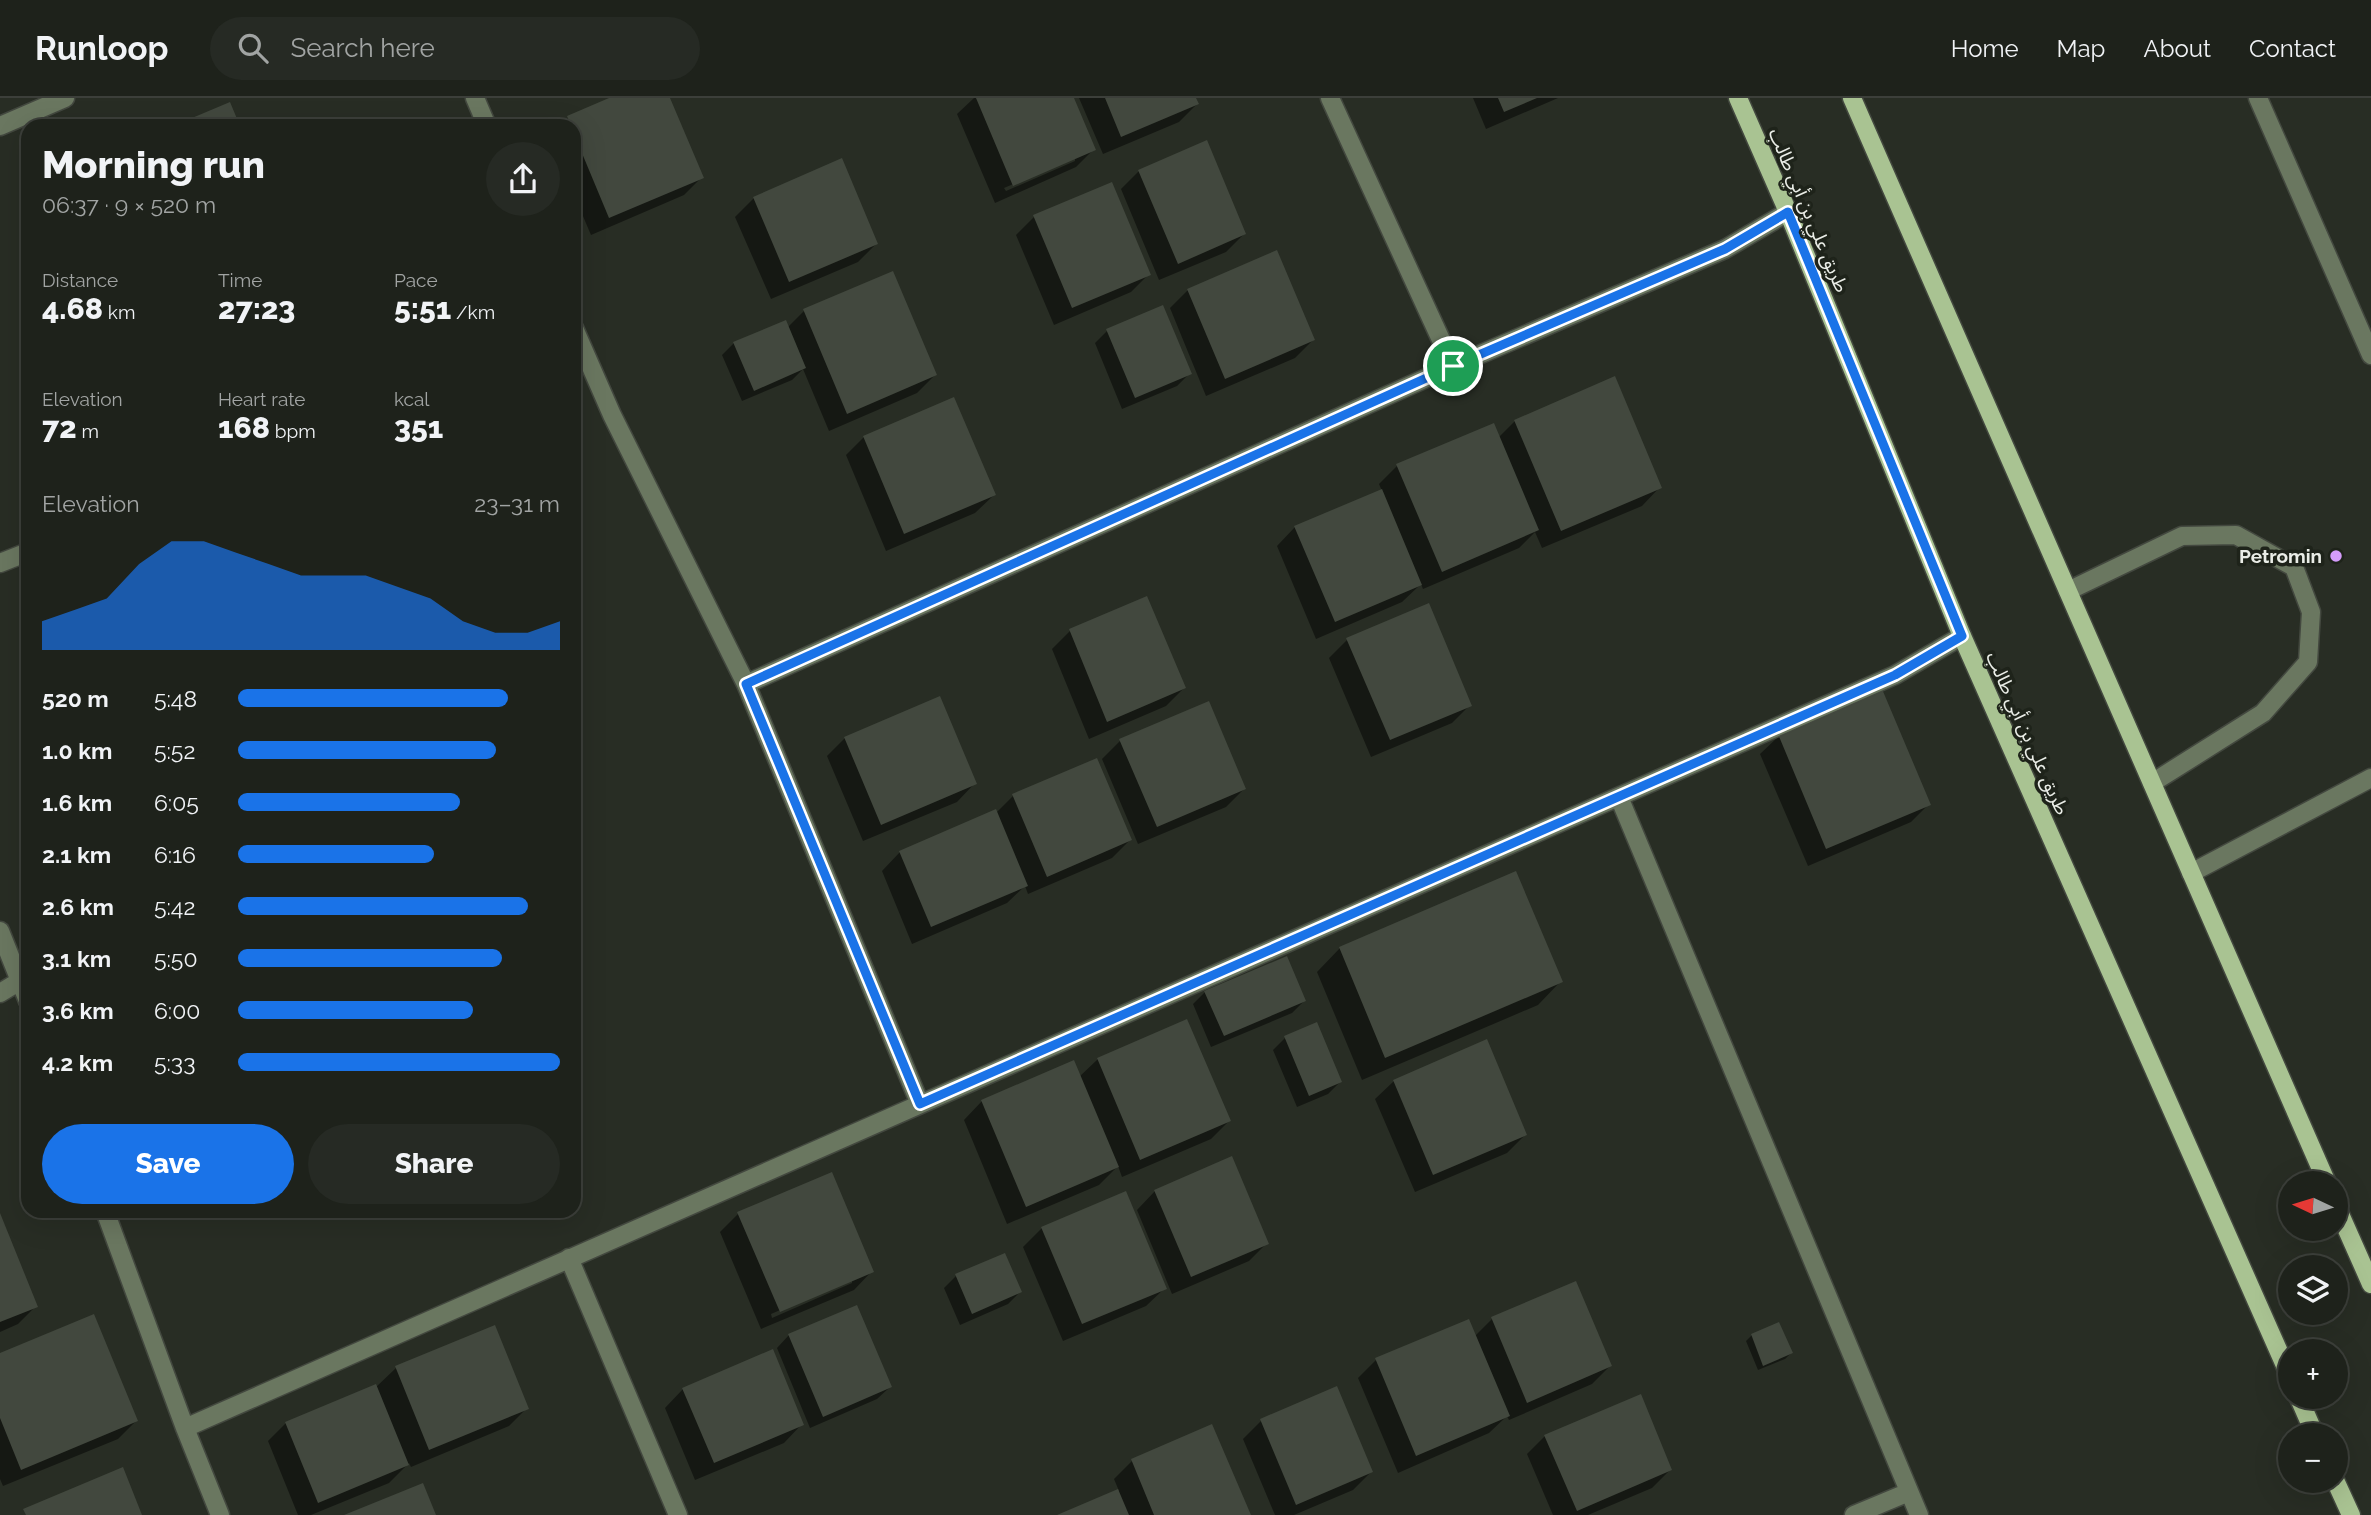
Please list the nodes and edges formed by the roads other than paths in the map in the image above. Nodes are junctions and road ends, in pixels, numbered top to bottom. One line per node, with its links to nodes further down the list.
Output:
1 (475, 98): 7 (street)
2 (1330, 98): 12 (street)
3 (1738, 98): 9 (main road, طريق علي بن أبي طالب)
4 (1852, 98): 15 (main road)
5 (2258, 98): 11 (street)
6 (61, 99): 8 (street)
7 (484, 119)
8 (0, 126)
9 (1788, 212): 12 (street); 16 (main road, طريق علي بن أبي طالب)
10 (581, 344): 17 (street)
11 (2371, 355)
12 (1453, 366): 17 (street)
13 (21, 555): 14 (street)
14 (0, 564)
15 (2068, 591): 19 (main road); 19 (street)
16 (1962, 636): 20 (street); 33 (main road, طريق علي بن أبي طالب)
17 (746, 684): 26 (street)
18 (2371, 778): 21 (street)
19 (2152, 783): 21 (main road)
20 (1619, 797): 26 (street); 35 (street)
21 (2191, 873): 27 (main road)
22 (0, 931): 23 (street)
23 (21, 972)
24 (21, 980): 25 (street)
25 (0, 993)
26 (920, 1104): 30 (street)
27 (2322, 1171)
28 (108, 1218): 34 (street)
29 (2348, 1228): 31 (main road)
30 (569, 1258): 34 (street); 38 (street)
31 (2367, 1264): 32 (main road)
32 (2371, 1284)
33 (2278, 1350)
34 (185, 1427): 37 (street)
35 (1909, 1492): 39 (street); 40 (street)
36 (2341, 1493): 41 (main road)
37 (220, 1515)
38 (678, 1515)
39 (1854, 1515)
40 (1919, 1515)
41 (2351, 1515)

